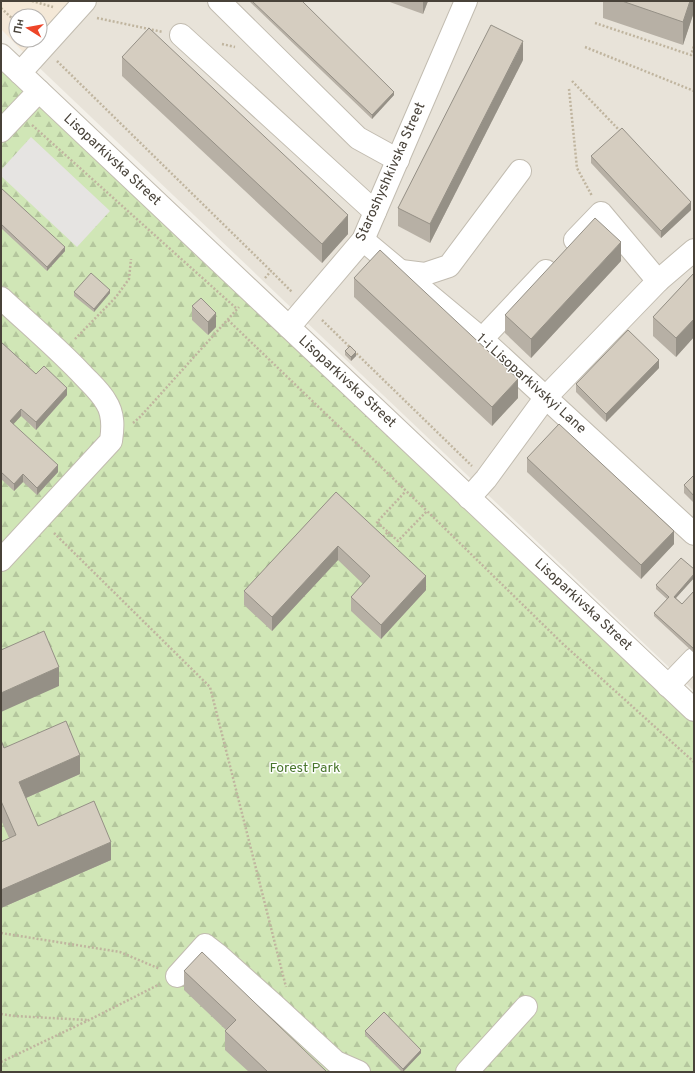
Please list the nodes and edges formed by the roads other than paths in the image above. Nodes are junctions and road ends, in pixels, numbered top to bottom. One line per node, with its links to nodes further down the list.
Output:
1 (219, 1): 9 (street)
2 (466, 1): 9 (street, Staroshyshkivska Street)
3 (80, 7): 6 (street)
4 (180, 36): 11 (street)
5 (1, 55): 6 (street, Lisoparkivska Street)
6 (20, 73): 7 (street, Lisoparkivska Street)
7 (39, 91): 8 (street); 17 (street, Lisoparkivska Street)
8 (1, 132)
9 (398, 160): 11 (street, Staroshyshkivska Street)
10 (520, 171): 14 (street)
11 (375, 212): 12 (street, Staroshyshkivska Street)
12 (363, 240): 14 (street, 1-i Lisoparkivskyi Lane); 17 (street, Staroshyshkivska Street)
13 (694, 250): 15 (street)
14 (401, 271): 18 (street, 1-i Lisoparkivskyi Lane)
15 (658, 281): 18 (street); 19 (street)
16 (1, 298): 22 (street)
17 (289, 327): 20 (street, Lisoparkivska Street)
18 (482, 339): 19 (street, 1-i Lisoparkivskyi Lane)
19 (546, 397): 20 (street); 21 (street, 1-i Lisoparkivskyi Lane)
20 (469, 498): 24 (street, Lisoparkivska Street)
21 (694, 534)
22 (1, 560)
23 (694, 659): 24 (street)
24 (668, 686): 25 (street, Lisoparkivska Street)
25 (694, 710)
26 (177, 976): 28 (street)
27 (526, 1007): 29 (street)
28 (359, 1072)
29 (467, 1072)

